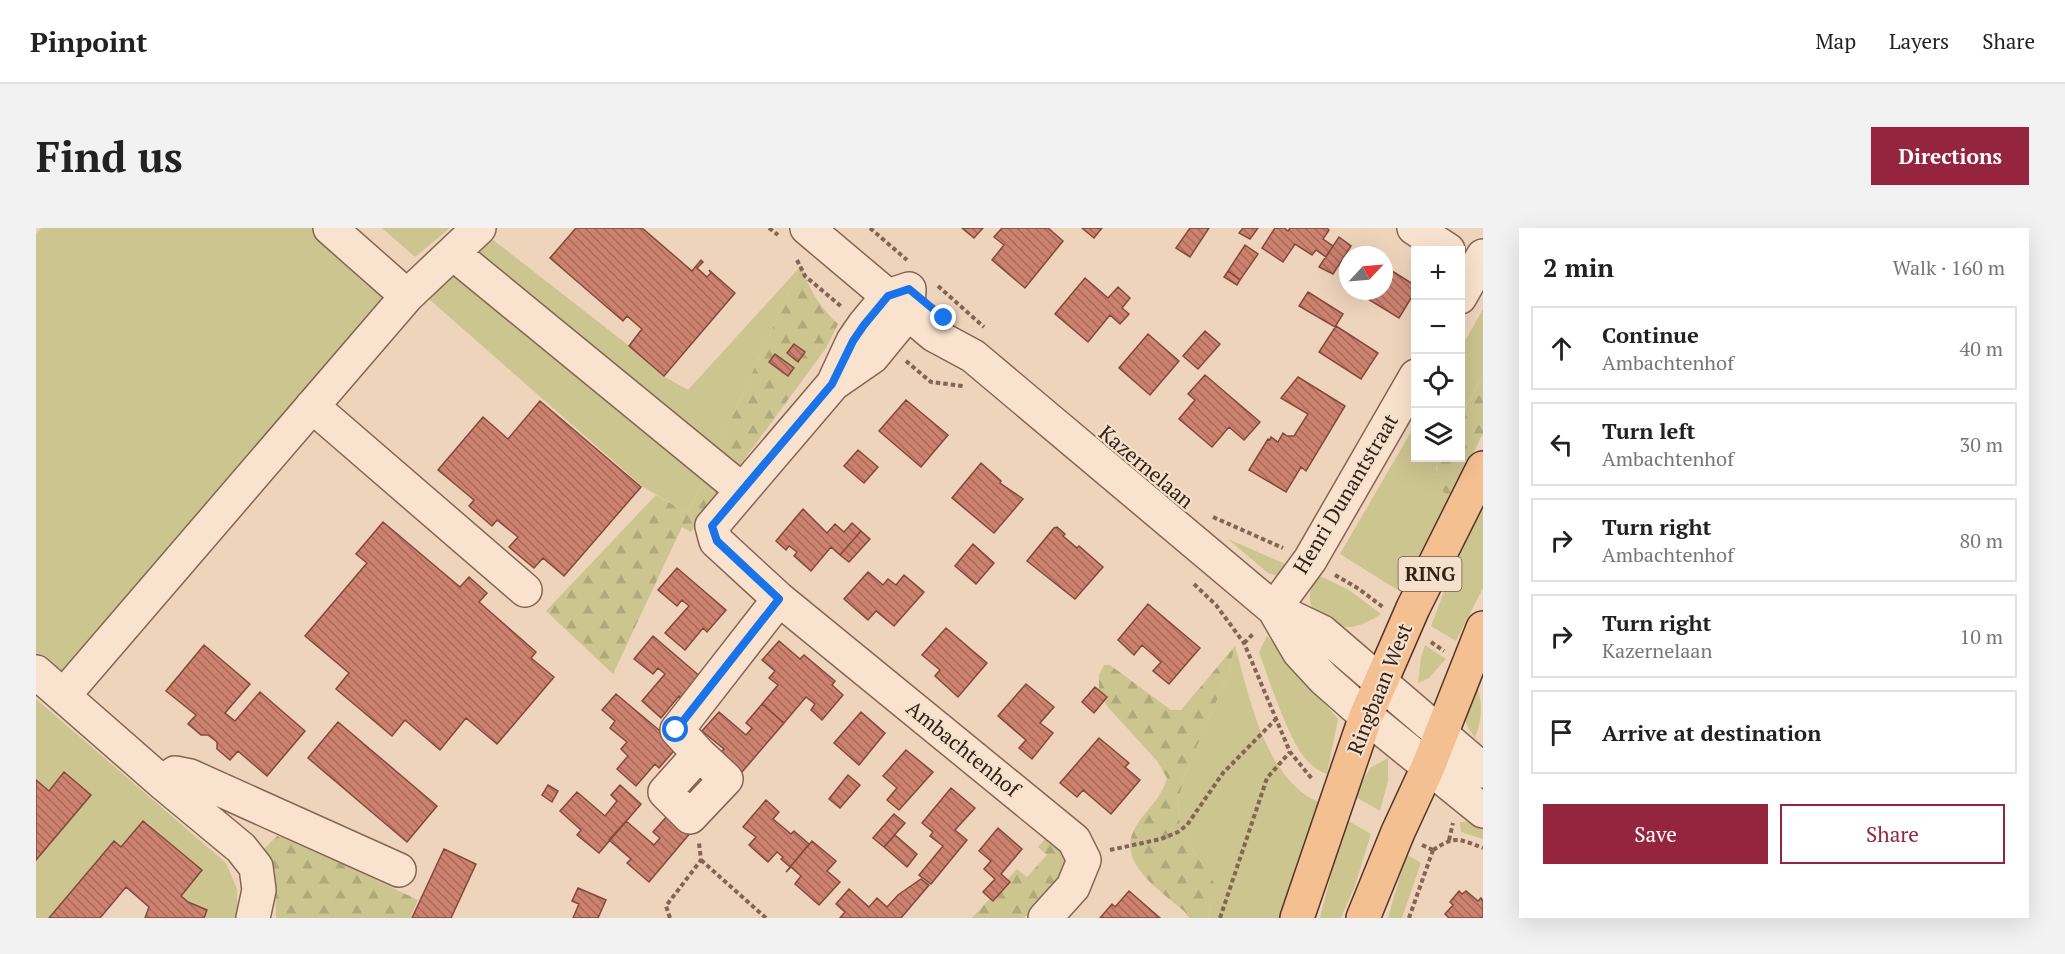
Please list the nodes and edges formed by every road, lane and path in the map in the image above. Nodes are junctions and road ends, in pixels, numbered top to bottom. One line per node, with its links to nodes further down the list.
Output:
1 (330, 228): 13 (street)
2 (479, 228): 9 (street)
3 (769, 228): 7 (path)
4 (837, 228): 12 (street, Kazernelaan)
5 (870, 228): 12 (path)
6 (1414, 228): 8 (street)
7 (794, 241): 12 (street, Kazernelaan); 14 (path)
8 (1442, 246)
9 (454, 254): 13 (street); 20 (street)
10 (1473, 261): 11 (street)
11 (1465, 285)
12 (909, 288): 14 (street, Ambachtenhof); 15 (path); 15 (street, Kazernelaan)
13 (407, 296): 18 (street)
14 (874, 333): 17 (path); 20 (street, Ambachtenhof)
15 (982, 344): 26 (street, Kazernelaan)
16 (1411, 385): 22 (street, Henri Dunantstraat)
17 (972, 394)
18 (312, 406): 24 (street); 32 (street)
19 (1483, 468): 27 (main road, Ringbaan West / RING)
20 (742, 490): 25 (street, Ambachtenhof)
21 (1205, 514): 22 (path, Kazernelaan)
22 (1310, 560): 26 (street, Henri Dunantstraat); 27 (path, Kazernelaan)
23 (1188, 578): 34 (path)
24 (525, 590)
25 (779, 599): 40 (street); 42 (street, Ambachtenhof)
26 (1274, 609): 31 (street, Kazernelaan); 33 (street, Kazernelaan)
27 (1406, 624): 29 (path, Kazernelaan); 31 (main road, Ringbaan West / RING)
28 (1483, 628): 29 (main road)
29 (1466, 667): 35 (main road)
30 (36, 672): 32 (street)
31 (1380, 682): 33 (main road, Ringbaan West / RING); 35 (street, Kazernelaan)
32 (64, 695): 38 (street)
33 (1366, 716): 36 (street, Kazernelaan); 50 (main road, Ringbaan West / RING)
34 (1276, 719): 42 (path); 49 (path)
35 (1442, 734): 36 (main road); 37 (street, Kazernelaan)
36 (1428, 766): 39 (street, Kazernelaan); 51 (main road)
37 (1483, 771)
38 (164, 784): 44 (street); 45 (street)
39 (1483, 811)
40 (690, 817): 43 (path)
41 (1483, 848): 52 (path)
42 (1082, 856): 48 (street)
43 (701, 860): 46 (path); 47 (path)
44 (399, 870)
45 (253, 918)
46 (670, 918)
47 (766, 918)
48 (1045, 918)
49 (1220, 918)
50 (1297, 918)
51 (1363, 918)
52 (1409, 918)

